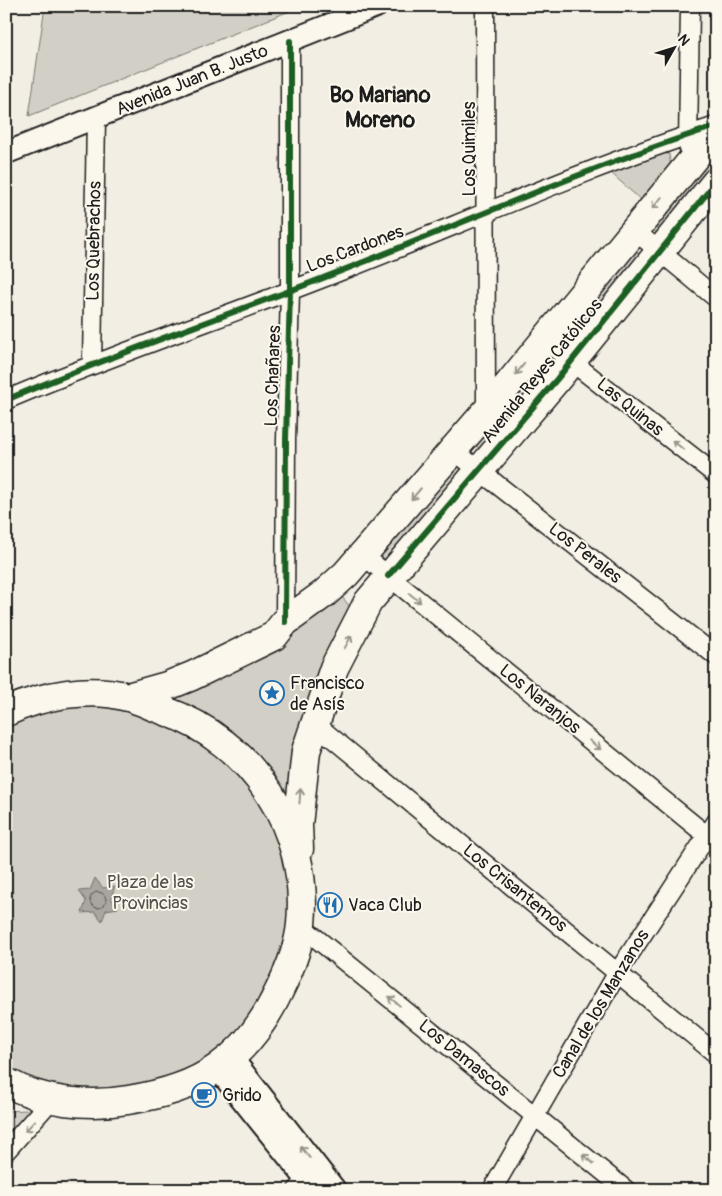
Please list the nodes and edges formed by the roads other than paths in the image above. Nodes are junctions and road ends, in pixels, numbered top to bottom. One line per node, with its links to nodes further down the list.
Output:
1 (377, 6): 4 (street, Avenida Juan B. Justo)
2 (485, 6): 12 (street, Los Quimiles)
3 (690, 6): 8 (street)
4 (290, 41): 5 (street, Avenida Juan B. Justo); 15 (street, Los Chañares)
5 (96, 118): 9 (street, Avenida Juan B. Justo); 19 (street, Los Quebrachos)
6 (716, 126): 8 (street, Los Cardones)
7 (716, 131): 10 (main road, Avenida Reyes Católicos)
8 (688, 135): 10 (street); 12 (street, Los Cardones)
9 (6, 153)
10 (688, 166): 13 (main road, Avenida Reyes Católicos, one-way to 13)
11 (716, 182): 14 (main road, Avenida Reyes Católicos)
12 (484, 215): 15 (street, Los Cardones); 21 (street, Los Quimiles)
13 (635, 231): 14 (street); 17 (main road, Avenida Reyes Católicos)
14 (659, 251): 16 (street); 18 (main road, Avenida Reyes Católicos)
15 (290, 291): 19 (street, Los Cardones); 27 (street, Los Chañares)
16 (716, 298)
17 (544, 340): 18 (street, Las Quinas); 21 (main road, Avenida Reyes Católicos, one-way to 21)
18 (572, 360): 23 (main road, Avenida Reyes Católicos); 24 (street, Las Quinas, one-way to 18)
19 (92, 364): 20 (street, Los Cardones)
20 (6, 400)
21 (486, 412): 22 (main road, Avenida Reyes Católicos)
22 (454, 450): 23 (street, Los Perales); 25 (main road, Avenida Reyes Católicos, one-way to 25)
23 (480, 471): 26 (main road, Avenida Reyes Católicos); 28 (street, Los Perales)
24 (716, 475)
25 (364, 556): 26 (street, Los Naranjos); 27 (main road, Avenida Reyes Católicos)
26 (388, 576): 32 (main road, Avenida Reyes Católicos, one-way to 26); 33 (street, Los Naranjos, one-way to 33)
27 (285, 622): 29 (main road, Avenida Reyes Católicos); 30 (main road, Avenida Reyes Católicos)
28 (716, 656)
29 (82, 692): 30 (main road); 31 (main road, Avenida Reyes Católicos)
30 (128, 697): 34 (main road)
31 (6, 712)
32 (314, 724): 34 (main road, Avenida Reyes Católicos, one-way to 32); 36 (street, Los Crisantemos)
33 (712, 833): 36 (street, Canal de los Manzanos)
34 (299, 862): 35 (main road, Avenida Reyes Católicos)
35 (301, 926): 38 (main road, Avenida Reyes Católicos); 42 (street, Los Damascos, one-way to 35)
36 (618, 972): 37 (street, Los Crisantemos); 42 (street, Canal de los Manzanos)
37 (716, 1054)
38 (224, 1062): 40 (main road); 44 (street)
39 (6, 1082): 40 (main road)
40 (48, 1098): 41 (main road); 43 (street, one-way to 43)
41 (6, 1102)
42 (534, 1115): 46 (street, Canal de los Manzanos); 47 (street, Los Damascos, one-way to 42)
43 (6, 1152)
44 (310, 1182): 45 (street)
45 (335, 1190)
46 (492, 1190)
47 (626, 1190)

